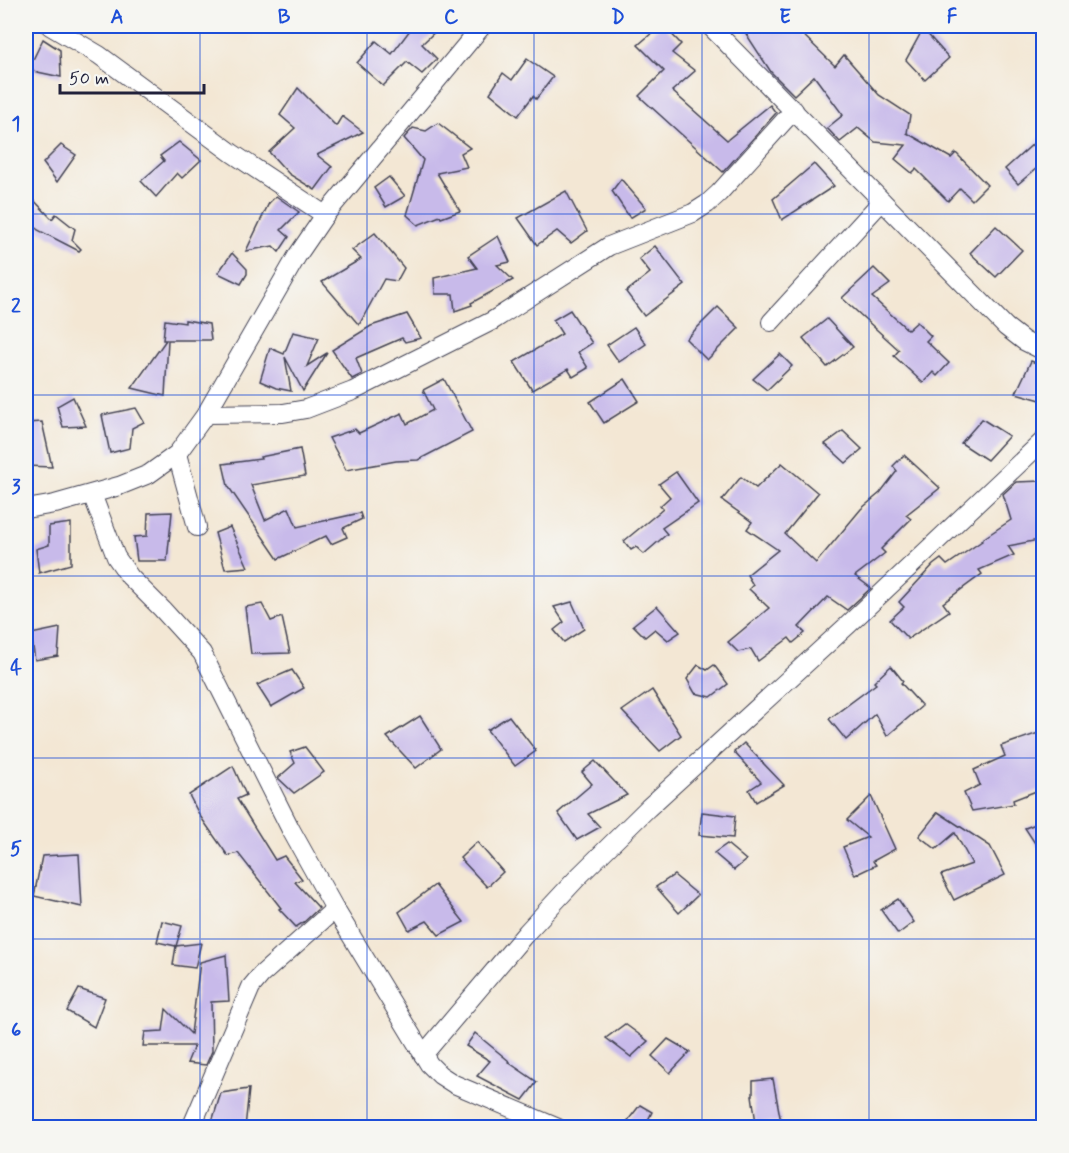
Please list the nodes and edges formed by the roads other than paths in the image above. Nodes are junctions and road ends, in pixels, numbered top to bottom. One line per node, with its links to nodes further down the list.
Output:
1 (50, 26): 6 (street)
2 (482, 26): 6 (street)
3 (710, 26): 4 (street)
4 (794, 110): 5 (street); 9 (street)
5 (882, 201): 7 (street); 8 (street)
6 (325, 215): 9 (street)
7 (771, 322)
8 (1044, 351)
9 (206, 414): 11 (street)
10 (1043, 442): 16 (street)
11 (177, 454): 12 (street); 14 (street)
12 (92, 494): 13 (street); 15 (street)
13 (26, 509)
14 (197, 527)
15 (334, 909): 16 (street); 17 (street)
16 (423, 1055): 18 (street)
17 (191, 1128)
18 (558, 1128)

